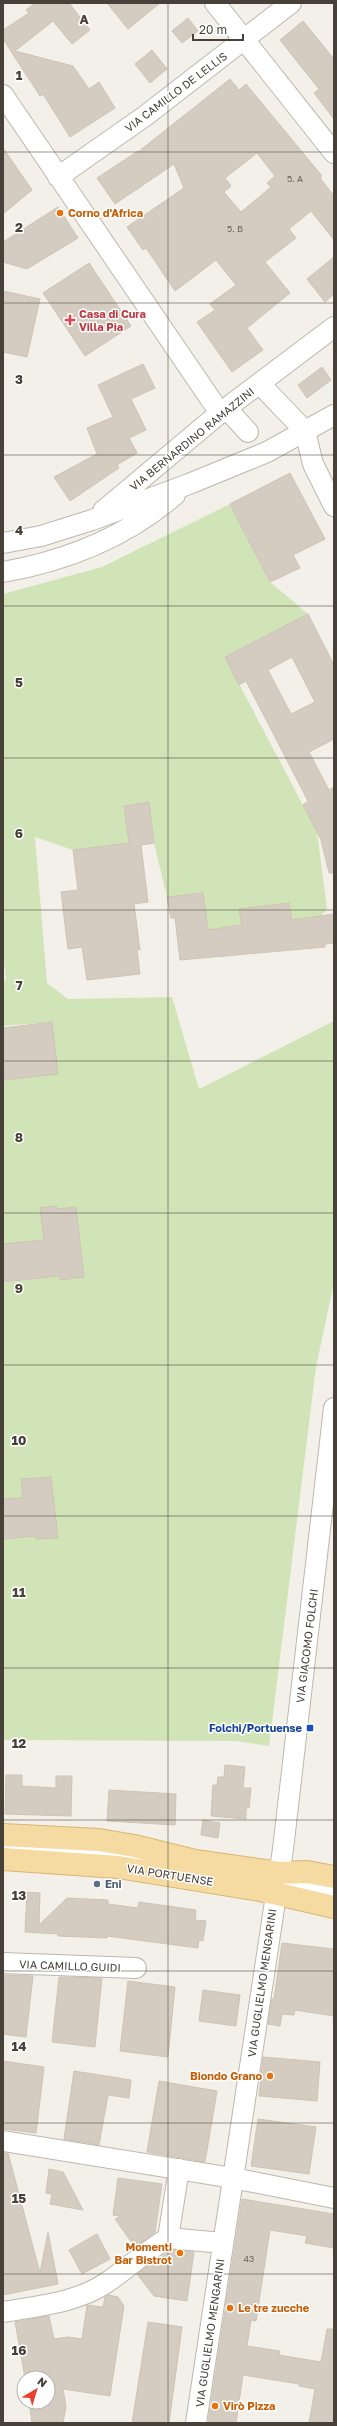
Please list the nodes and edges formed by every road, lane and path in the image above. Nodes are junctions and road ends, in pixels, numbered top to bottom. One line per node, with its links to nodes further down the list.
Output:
1 (215, 3): 3 (street)
2 (291, 3): 3 (street, VIA CAMILLO DE LELLIS)
3 (245, 41): 5 (street); 6 (street, VIA CAMILLO DE LELLIS)
4 (6, 107): 6 (street)
5 (334, 153)
6 (58, 177): 9 (street)
7 (334, 327): 8 (street)
8 (260, 384): 9 (street, VIA BERNARDINO RAMAZZINI); 11 (street, VIA BERNARDINO RAMAZZINI)
9 (223, 410): 12 (street); 15 (street, VIA BERNARDINO RAMAZZINI)
10 (334, 415): 11 (street, VIA BERNARDINO RAMAZZINI)
11 (305, 431): 13 (street, VIA BERNARDINO RAMAZZINI); 14 (street)
12 (248, 432)
13 (189, 484): 15 (street, VIA BERNARDINO RAMAZZINI); 17 (street, VIA BERNARDINO RAMAZZINI)
14 (334, 506)
15 (92, 520): 16 (street, VIA BERNARDINO RAMAZZINI)
16 (3, 543)
17 (3, 572)
18 (334, 1408): 24 (street, VIA GIACOMO FOLCHI)
19 (3, 1835): 22 (main road, VIA PORTUENSE)
20 (3, 1846): 22 (street, VIA PORTUENSE)
21 (3, 1860): 24 (main road, VIA PORTUENSE)
22 (195, 1861): 24 (main road, VIA PORTUENSE)
23 (334, 1878): 24 (main road, VIA PORTUENSE)
24 (277, 1883): 25 (street, VIA PORTUENSE); 26 (main road, VIA PORTUENSE); 33 (street, VIA GUGLIELMO MENGARINI)
25 (334, 1891)
26 (334, 1907)
27 (3, 1963): 28 (street, VIA CAMILLO GUIDI)
28 (136, 1968)
29 (3, 2141): 30 (street)
30 (68, 2153): 31 (street); 32 (street)
31 (3, 2154)
32 (179, 2169): 33 (street); 35 (street)
33 (233, 2178): 34 (street); 36 (street, VIA GUGLIELMO MENGARINI)
34 (334, 2198)
35 (168, 2238): 36 (street); 37 (street)
36 (223, 2244): 38 (street, VIA GUGLIELMO MENGARINI)
37 (3, 2312)
38 (196, 2423)

